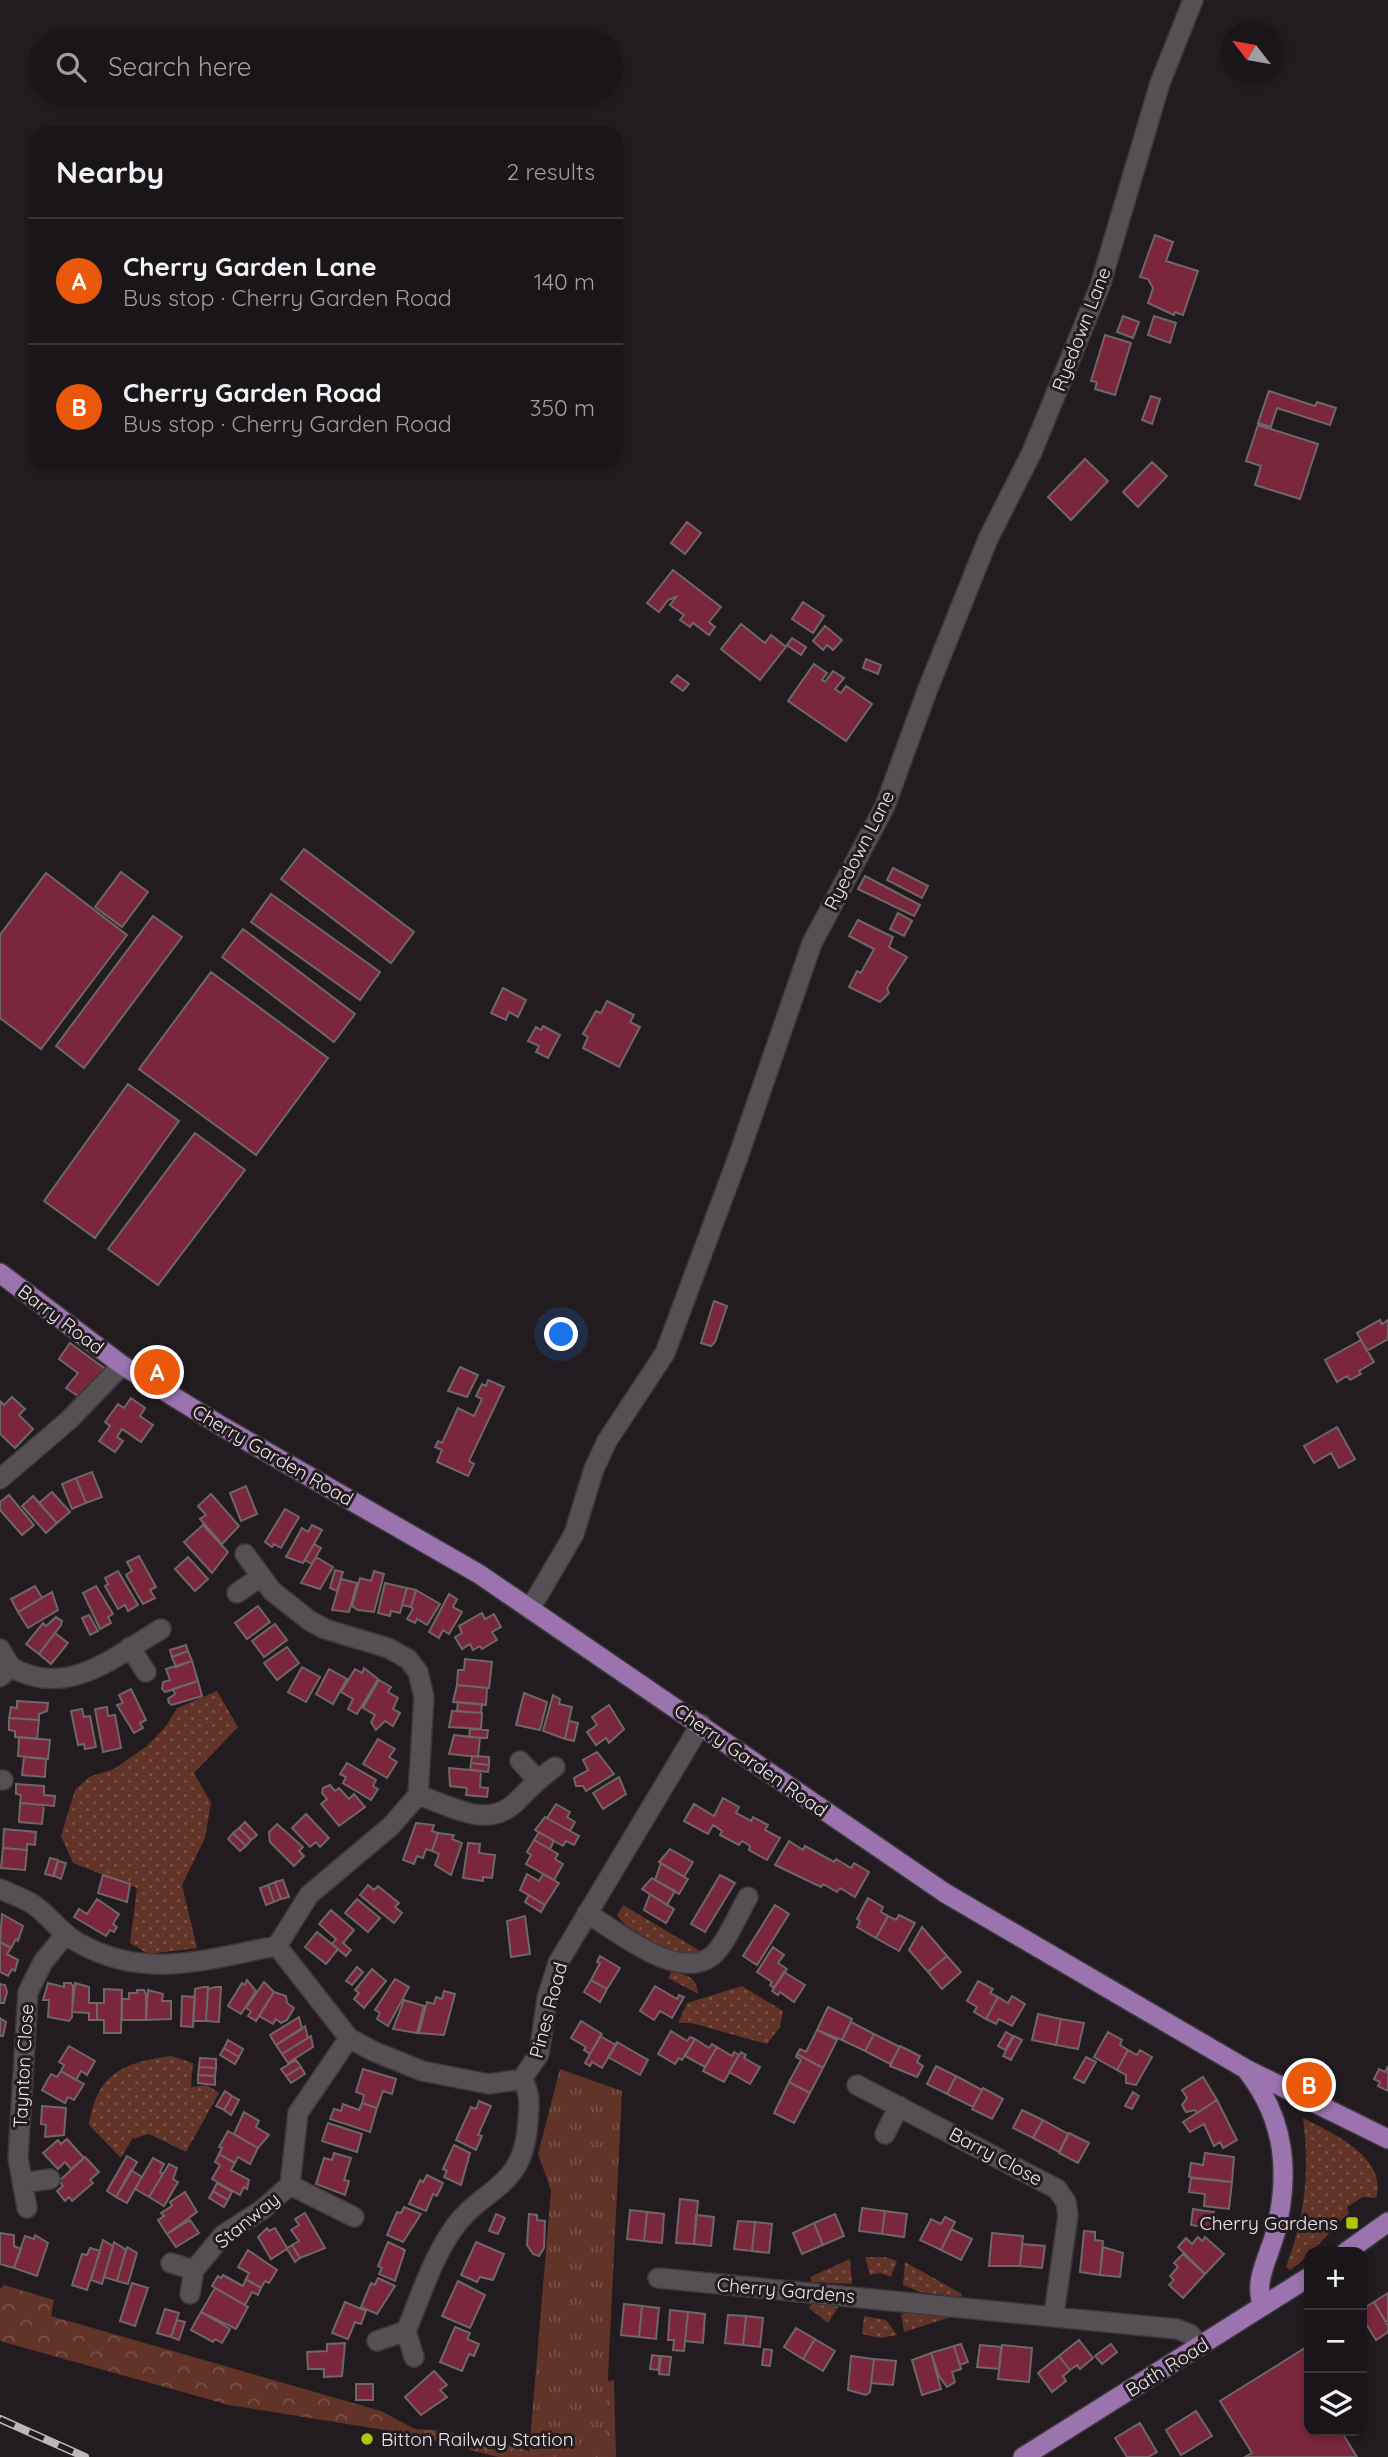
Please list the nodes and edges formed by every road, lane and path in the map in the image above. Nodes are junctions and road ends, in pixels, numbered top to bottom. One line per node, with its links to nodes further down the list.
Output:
1 (1193, 0): 8 (street, Ryedown Lane)
2 (0, 1273): 3 (main road, Barry Road)
3 (122, 1365): 4 (street); 8 (main road, Cherry Garden Road)
4 (0, 1479)
5 (245, 1554): 6 (street)
6 (260, 1577): 7 (street); 18 (street)
7 (237, 1593)
8 (530, 1609): 14 (main road, Cherry Garden Road)
9 (161, 1629): 10 (street)
10 (131, 1647): 12 (street); 13 (street)
11 (0, 1649): 12 (street)
12 (5, 1672)
13 (146, 1672)
14 (701, 1724): 21 (street, Pines Road); 25 (main road, Cherry Garden Road)
15 (520, 1760): 17 (street)
16 (555, 1767): 17 (street)
17 (537, 1779): 18 (street)
18 (418, 1795): 23 (street)
19 (0, 1889): 22 (street)
20 (748, 1896): 21 (street)
21 (587, 1913): 26 (street, Pines Road)
22 (65, 1935): 23 (street); 32 (street, Taynton Close)
23 (278, 1946): 24 (street)
24 (349, 2038): 26 (street); 33 (street, Stanway)
25 (1246, 2069): 30 (main road, Cherry Garden Road); 43 (main road)
26 (522, 2080): 45 (street, Pines Road)
27 (857, 2085): 28 (street, Barry Close)
28 (899, 2106): 29 (street); 44 (street, Barry Close)
29 (885, 2134)
30 (1388, 2139)
31 (50, 2179): 32 (street)
32 (23, 2183): 34 (street, Taynton Close)
33 (290, 2185): 35 (street, Stanway); 39 (street, Stanway)
34 (27, 2208)
35 (354, 2217)
36 (1388, 2222): 37 (main road)
37 (1353, 2247)
38 (171, 2263): 39 (street)
39 (194, 2270): 42 (street)
40 (659, 2278): 44 (street, Cherry Gardens)
41 (1304, 2280): 43 (main road, Bath Road)
42 (190, 2294)
43 (1263, 2306): 47 (main road, Bath Road)
44 (1054, 2314): 47 (street, Cherry Gardens)
45 (406, 2331): 46 (street); 48 (street)
46 (377, 2341)
47 (1200, 2346): 49 (main road, Bath Road)
48 (414, 2357)
49 (1023, 2457)

